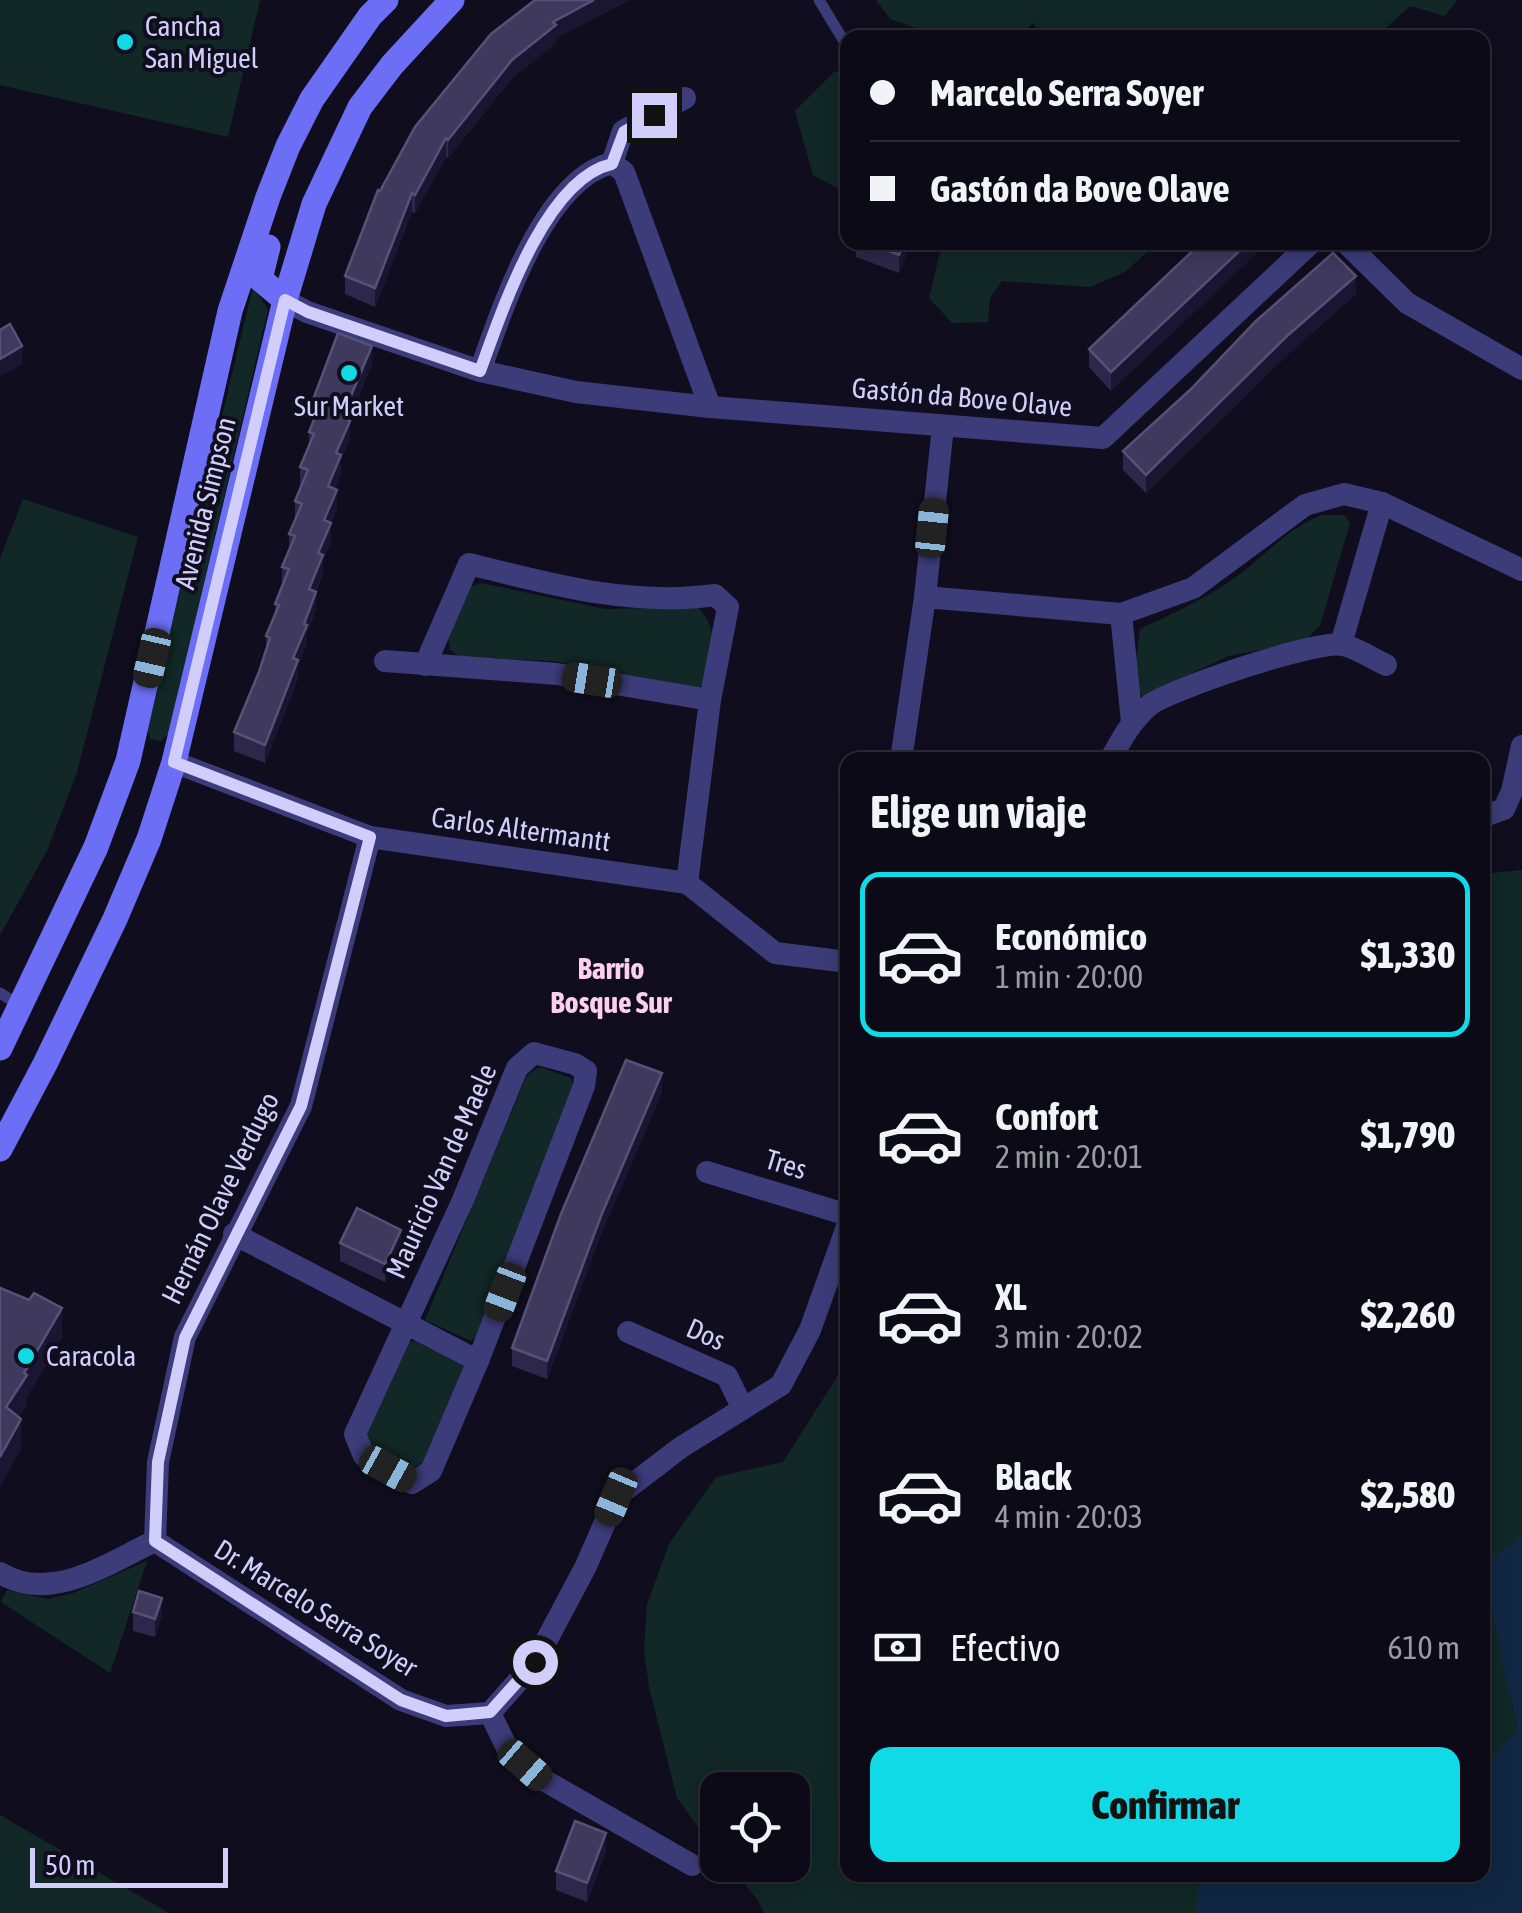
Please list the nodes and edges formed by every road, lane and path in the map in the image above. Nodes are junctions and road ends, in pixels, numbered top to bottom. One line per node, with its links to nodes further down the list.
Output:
1 (386, 0): 6 (main road, Avenida Simpson)
2 (452, 0): 10 (main road, Avenida Simpson)
3 (818, 0): 4 (lane)
4 (840, 35)
5 (685, 98): 7 (street)
6 (312, 99): 10 (main road); 28 (main road, Avenida Simpson)
7 (612, 164): 12 (street); 13 (street)
8 (1303, 250): 14 (street, Gastón da Bove Olave)
9 (1353, 250): 11 (street)
10 (285, 300): 12 (street, Gastón da Bove Olave); 29 (main road, Avenida Simpson)
11 (1522, 369)
12 (480, 371): 13 (street, Gastón da Bove Olave)
13 (710, 407): 14 (street, Gastón da Bove Olave)
14 (942, 426): 17 (street)
15 (1382, 504): 16 (street); 18 (street); 19 (street)
16 (1522, 570)
17 (925, 597): 18 (street); 26 (street)
18 (1121, 614): 24 (street)
19 (1341, 644): 22 (street); 24 (street)
20 (385, 661): 21 (street)
21 (424, 665): 23 (street); 23 (street)
22 (1386, 665)
23 (710, 700): 32 (street)
24 (1132, 722): 27 (street)
25 (1522, 746): 30 (street)
26 (902, 752)
27 (1115, 752)
28 (128, 760): 29 (main road); 34 (main road, Avenida Simpson)
29 (174, 762): 31 (street, Carlos Altermantt); 36 (main road, Avenida Simpson)
30 (1490, 814)
31 (370, 837): 32 (street, Carlos Altermantt); 39 (street, Hernán Olave Verdugo)
32 (687, 884): 33 (street, Carlos Altermantt)
33 (840, 961)
34 (11, 1000): 35 (main road, Avenida Simpson)
35 (0, 1048)
36 (0, 1149)
37 (707, 1172): 38 (street, Tres)
38 (840, 1213)
39 (234, 1234): 41 (street, Mauricio Van de Maele); 45 (street, Hernán Olave Verdugo)
40 (840, 1246): 44 (street)
41 (404, 1322): 43 (street, Mauricio Van de Maele); 43 (street, Mauricio Van de Maele); 43 (street, Mauricio Van de Maele)
42 (628, 1332): 44 (street, Dos)
43 (478, 1361)
44 (742, 1408): 47 (street)
45 (155, 1541): 46 (street); 47 (street, Dr. Marcelo Serra Soyer)
46 (0, 1573)
47 (490, 1712): 48 (street)
48 (692, 1864)

